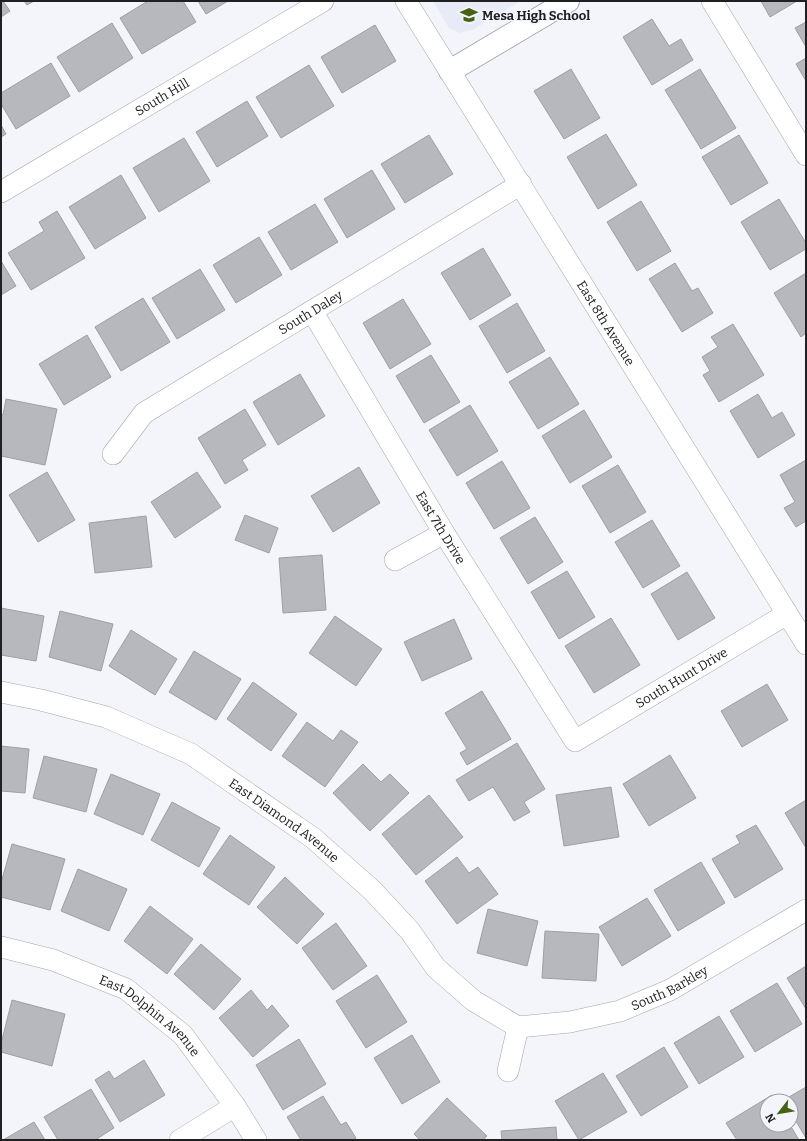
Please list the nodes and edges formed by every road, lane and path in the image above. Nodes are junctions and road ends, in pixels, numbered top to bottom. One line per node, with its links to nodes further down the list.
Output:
1 (323, 1): 8 (street, South Hill)
2 (406, 1): 5 (street, East 8th Avenue)
3 (568, 1): 5 (street)
4 (712, 1): 6 (street)
5 (450, 71): 7 (street, East 8th Avenue)
6 (806, 155)
7 (521, 184): 9 (street, South Daley); 13 (street, East 8th Avenue)
8 (1, 192)
9 (312, 311): 10 (street, South Daley); 11 (street, East 7th Drive)
10 (113, 454)
11 (444, 533): 12 (street); 16 (street, East 7th Drive)
12 (395, 560)
13 (787, 614): 14 (street, East 8th Avenue); 16 (street, South Hunt Drive)
14 (806, 644)
15 (1, 692): 19 (street, East Diamond Avenue)
16 (575, 741)
17 (806, 910): 19 (street, South Barkley)
18 (1, 947): 21 (street, East Dolphin Avenue)
19 (518, 1027): 20 (street)
20 (508, 1071)
21 (235, 1106): 22 (street); 23 (street, East Dolphin Avenue)
22 (180, 1140)
23 (256, 1140)

